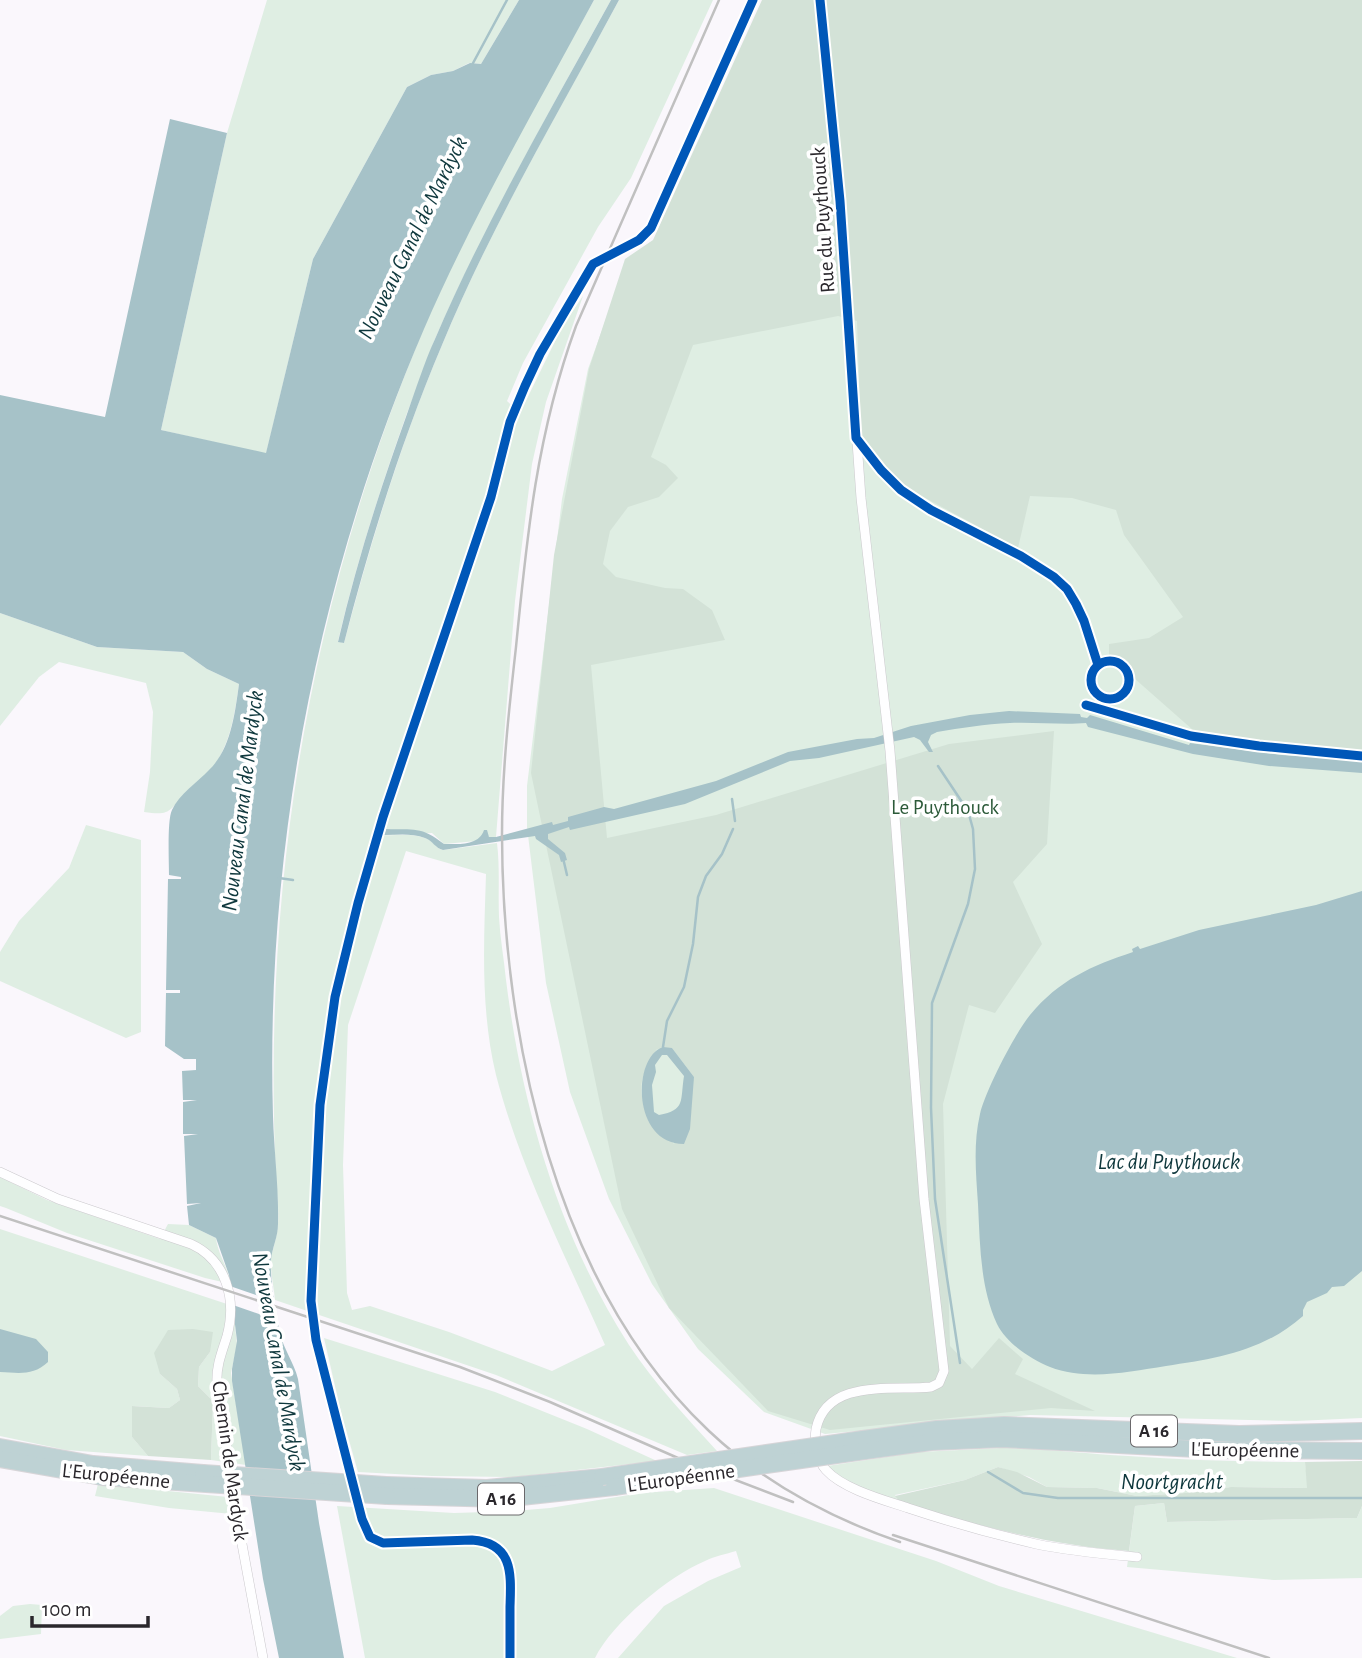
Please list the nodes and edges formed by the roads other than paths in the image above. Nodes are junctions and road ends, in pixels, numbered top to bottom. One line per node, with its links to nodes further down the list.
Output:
1 (753, 0): 12 (street)
2 (820, 0): 10 (street, Rue du Puythouck)
3 (0, 1172): 11 (street, Chemin de Mardyck)
4 (1362, 1431): 5 (highway, L'Européenne / A 16)
5 (864, 1445): 7 (highway, L'Européenne / A 16); 9 (highway, L'Européenne / A 16, bridge)
6 (0, 1447): 9 (highway, L'Européenne / A 16)
7 (1362, 1451)
8 (0, 1459): 9 (highway, L'Européenne / A 16)
9 (204, 1478)
10 (1137, 1557)
11 (263, 1658)
12 (510, 1658)

